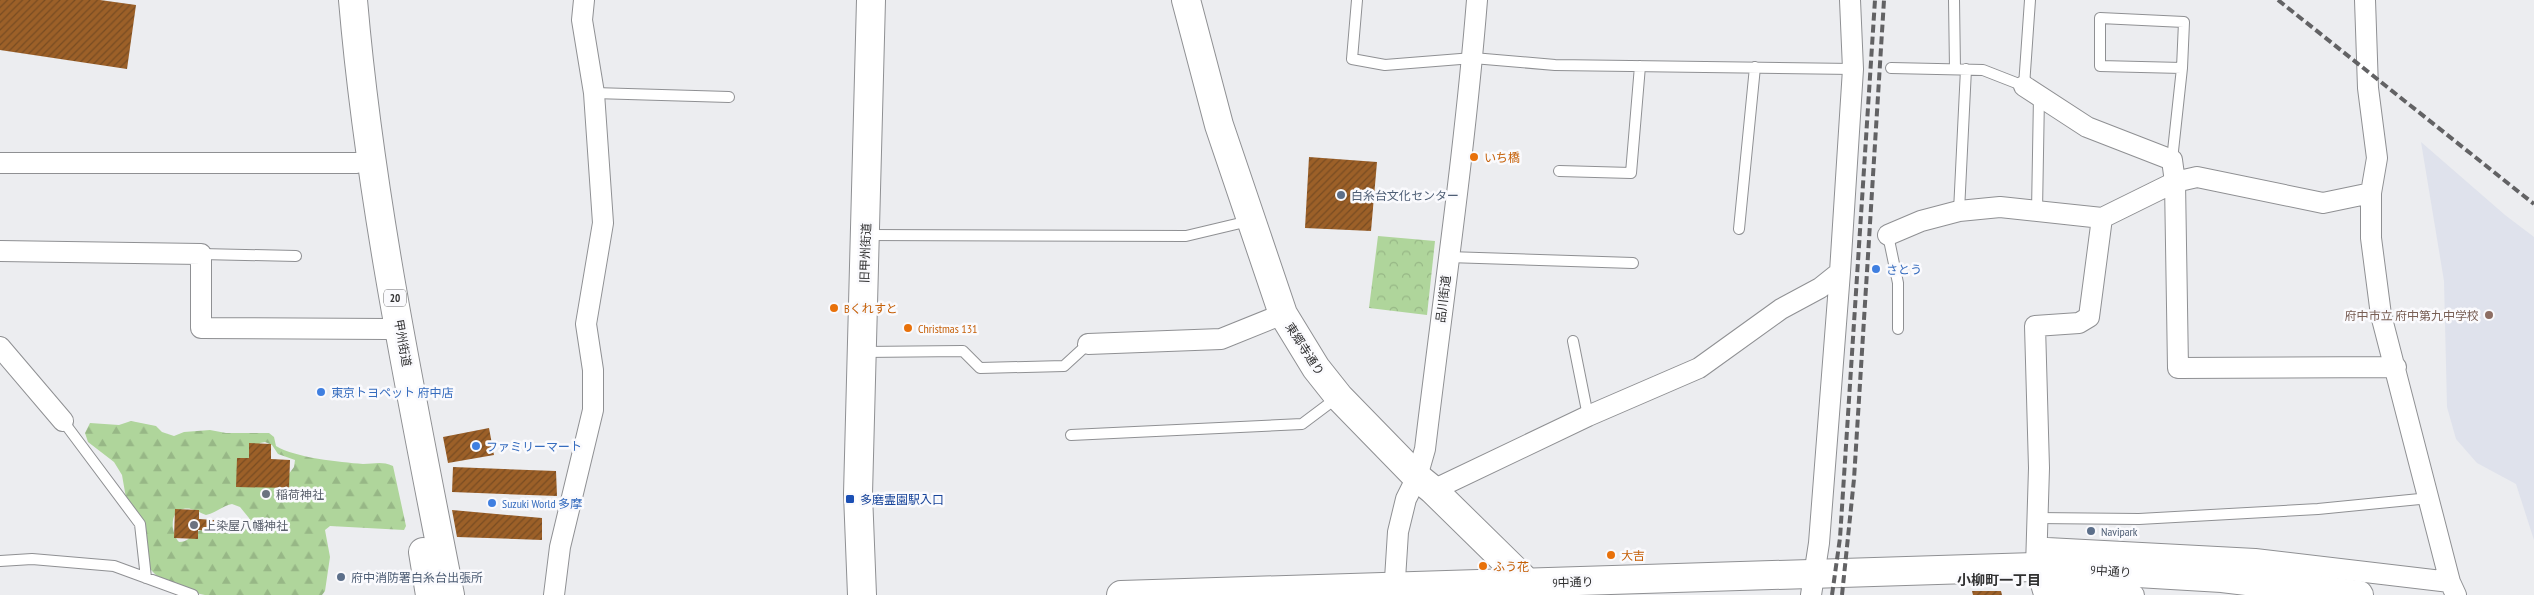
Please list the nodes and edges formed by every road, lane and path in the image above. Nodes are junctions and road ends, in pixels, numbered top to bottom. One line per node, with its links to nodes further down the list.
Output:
1 (336, 0): 24 (main road, 甲州街道 / 20)
2 (352, 0): 67 (main road, 甲州街道 / 20)
3 (584, 0): 20 (street)
4 (871, 0): 33 (main road, 旧甲州街道)
5 (1186, 0): 31 (main road, 東郷寺通り)
6 (1357, 0): 12 (lane)
7 (1477, 0): 12 (street, 品川街道)
8 (1850, 0): 17 (street)
9 (1954, 0): 18 (lane)
10 (2030, 0): 19 (lane)
11 (2365, 0): 27 (street)
12 (1473, 58): 13 (lane); 38 (street, 品川街道)
13 (1640, 66): 14 (lane); 25 (lane)
14 (1755, 67): 17 (lane); 32 (lane)
15 (1891, 68): 18 (lane)
16 (2182, 68): 16 (lane); 22 (lane)
17 (1853, 69): 40 (street)
18 (1961, 69): 19 (lane); 28 (lane)
19 (2031, 91): 22 (street); 29 (lane)
20 (594, 93): 21 (lane); 68 (street)
21 (729, 97)
22 (2172, 160): 26 (street)
23 (0, 163): 24 (street)
24 (357, 163): 42 (main road, 甲州街道 / 20)
25 (1559, 171)
26 (2175, 182): 27 (street); 30 (street); 48 (street)
27 (2371, 193): 48 (street)
28 (1960, 211): 29 (street); 34 (street)
29 (2037, 211): 30 (street)
30 (2102, 218): 55 (street)
31 (1250, 220): 33 (lane); 41 (main road, 東郷寺通り)
32 (1739, 228)
33 (866, 235): 46 (main road, 旧甲州街道)
34 (1888, 235): 43 (lane)
35 (0, 251): 36 (street)
36 (202, 254): 37 (lane); 42 (street)
37 (296, 256)
38 (1448, 257): 39 (lane); 53 (street, 品川街道)
39 (1633, 263)
40 (1840, 272): 50 (street); 59 (street)
41 (1283, 314): 45 (street); 49 (main road, 東郷寺通り)
42 (386, 329): 66 (main road, 甲州街道 / 20)
43 (1898, 329)
44 (1573, 341): 50 (lane)
45 (1088, 344): 46 (lane)
46 (862, 352): 69 (main road, 旧甲州街道)
47 (4, 358): 51 (street)
48 (2396, 367): 54 (street)
49 (1338, 397): 52 (lane); 53 (main road, 東郷寺通り)
50 (1588, 416): 53 (street)
51 (63, 421): 58 (lane)
52 (1071, 435)
53 (1425, 484): 61 (main road, 東郷寺通り); 62 (street, 品川街道)
54 (2430, 498): 55 (lane); 60 (street)
55 (2036, 518): 57 (street)
56 (0, 561): 58 (lane)
57 (2036, 567): 59 (main road, 9中通り); 60 (street); 64 (street); 72 (main road, 9中通り)
58 (146, 578): 65 (lane)
59 (1812, 584): 61 (main road, 9中通り)
60 (2453, 588)
61 (1534, 590): 62 (main road, 9中通り)
62 (1394, 591): 63 (main road, 9中通り)
63 (1259, 593): 70 (main road, 9中通り)
64 (2075, 593): 71 (street)
65 (194, 595)
66 (430, 595)
67 (450, 595)
68 (554, 595)
69 (862, 595)
70 (1121, 595)
71 (2134, 595)
72 (2359, 595)

